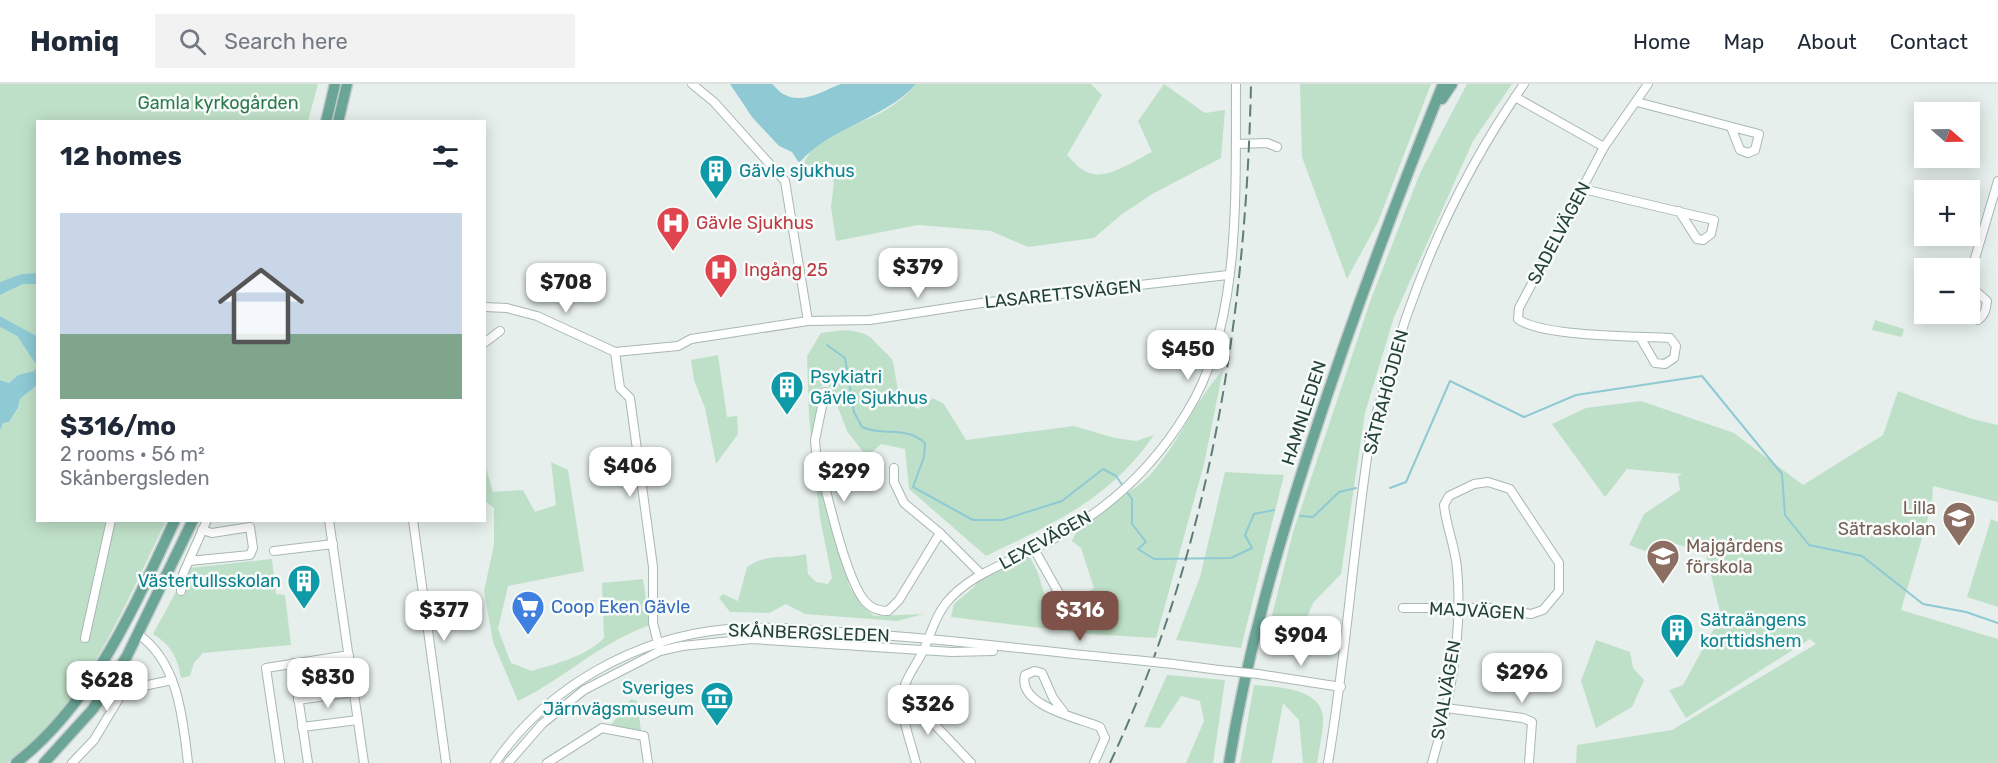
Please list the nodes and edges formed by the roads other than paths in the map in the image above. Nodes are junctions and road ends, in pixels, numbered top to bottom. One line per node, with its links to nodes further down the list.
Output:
1 (335, 84): 11 (main road)
2 (347, 84): 12 (main road)
3 (692, 84): 26 (street)
4 (1236, 84): 15 (street, LEXEVÄGEN)
5 (1443, 84): 13 (main road, HAMNLEDEN)
6 (1452, 84): 13 (main road)
7 (1524, 84): 9 (street, SÄTRAHÖJDEN)
8 (1648, 84): 10 (street, SADELVÄGEN)
9 (1515, 98): 17 (street); 61 (street, SÄTRAHÖJDEN)
10 (1637, 102): 14 (street); 17 (street, SADELVÄGEN)
11 (326, 120)
12 (338, 120)
13 (1429, 120): 84 (main road, HAMNLEDEN)
14 (1731, 127)
15 (1236, 144): 16 (street); 22 (street, LEXEVÄGEN)
16 (1277, 147)
17 (1604, 147): 19 (street, SADELVÄGEN)
18 (1998, 181): 21 (street)
19 (1583, 189): 20 (street); 28 (street, SADELVÄGEN)
20 (1679, 211)
21 (1975, 258)
22 (1228, 275): 26 (street, LASARETTSVÄGEN); 43 (street, LEXEVÄGEN)
23 (1980, 295): 25 (street)
24 (486, 307): 30 (street)
25 (1980, 317)
26 (808, 321): 30 (street, LASARETTSVÄGEN)
27 (501, 331): 29 (street)
28 (1640, 337): 28 (street)
29 (486, 342)
30 (615, 352): 55 (street)
31 (825, 392): 41 (street)
32 (894, 468): 41 (street)
33 (1444, 510): 50 (street, SVALVÄGEN); 50 (street, MAJVÄGEN)
34 (111, 522): 53 (street)
35 (174, 522): 51 (main road)
36 (192, 522): 52 (main road)
37 (206, 522): 40 (street)
38 (329, 522): 42 (street)
39 (413, 522): 76 (street)
40 (202, 530): 45 (street); 45 (street)
41 (940, 533): 46 (street)
42 (333, 544): 44 (street); 58 (street)
43 (1034, 549): 46 (street, LEXEVÄGEN); 48 (street)
44 (274, 551)
45 (189, 561): 47 (street)
46 (981, 574): 54 (street, LEXEVÄGEN)
47 (181, 591)
48 (1056, 592)
49 (1403, 608): 50 (street, MAJVÄGEN)
50 (1458, 608): 65 (street, SVALVÄGEN)
51 (122, 626): 52 (main road); 69 (main road)
52 (139, 635): 60 (street); 70 (main road)
53 (85, 638)
54 (927, 638): 55 (street, SKÅNBERGSLEDEN); 56 (street, LEXEVÄGEN); 57 (street, SKÅNBERGSLEDEN)
55 (659, 648): 56 (street, SKÅNBERGSLEDEN); 77 (street, SKÅNBERGSLEDEN); 78 (street, SKÅNBERGSLEDEN)
56 (924, 649): 57 (street, SKÅNBERGSLEDEN); 62 (street, LEXEVÄGEN)
57 (1023, 650): 61 (street, SKÅNBERGSLEDEN, bridge)
58 (349, 655): 59 (street); 63 (street)
59 (293, 663): 64 (street); 73 (street)
60 (172, 680): 71 (street); 72 (street)
61 (1341, 687): 85 (street, SÄTRAHÖJDEN)
62 (903, 691): 81 (street); 82 (street)
63 (354, 692): 64 (street); 67 (street)
64 (298, 700): 68 (street)
65 (1446, 708): 86 (street, SVALVÄGEN); 87 (street)
66 (1063, 711): 66 (street); 83 (street)
67 (358, 720): 68 (street); 75 (street)
68 (302, 727): 74 (street)
69 (16, 763)
70 (44, 763)
71 (72, 763)
72 (188, 763)
73 (280, 763)
74 (308, 763)
75 (364, 763)
76 (446, 763)
77 (495, 763)
78 (508, 763)
79 (546, 763): 80 (street)
80 (648, 763)
81 (916, 763)
82 (971, 763)
83 (1094, 763)
84 (1229, 763)
85 (1328, 763)
86 (1432, 763)
87 (1529, 763)

